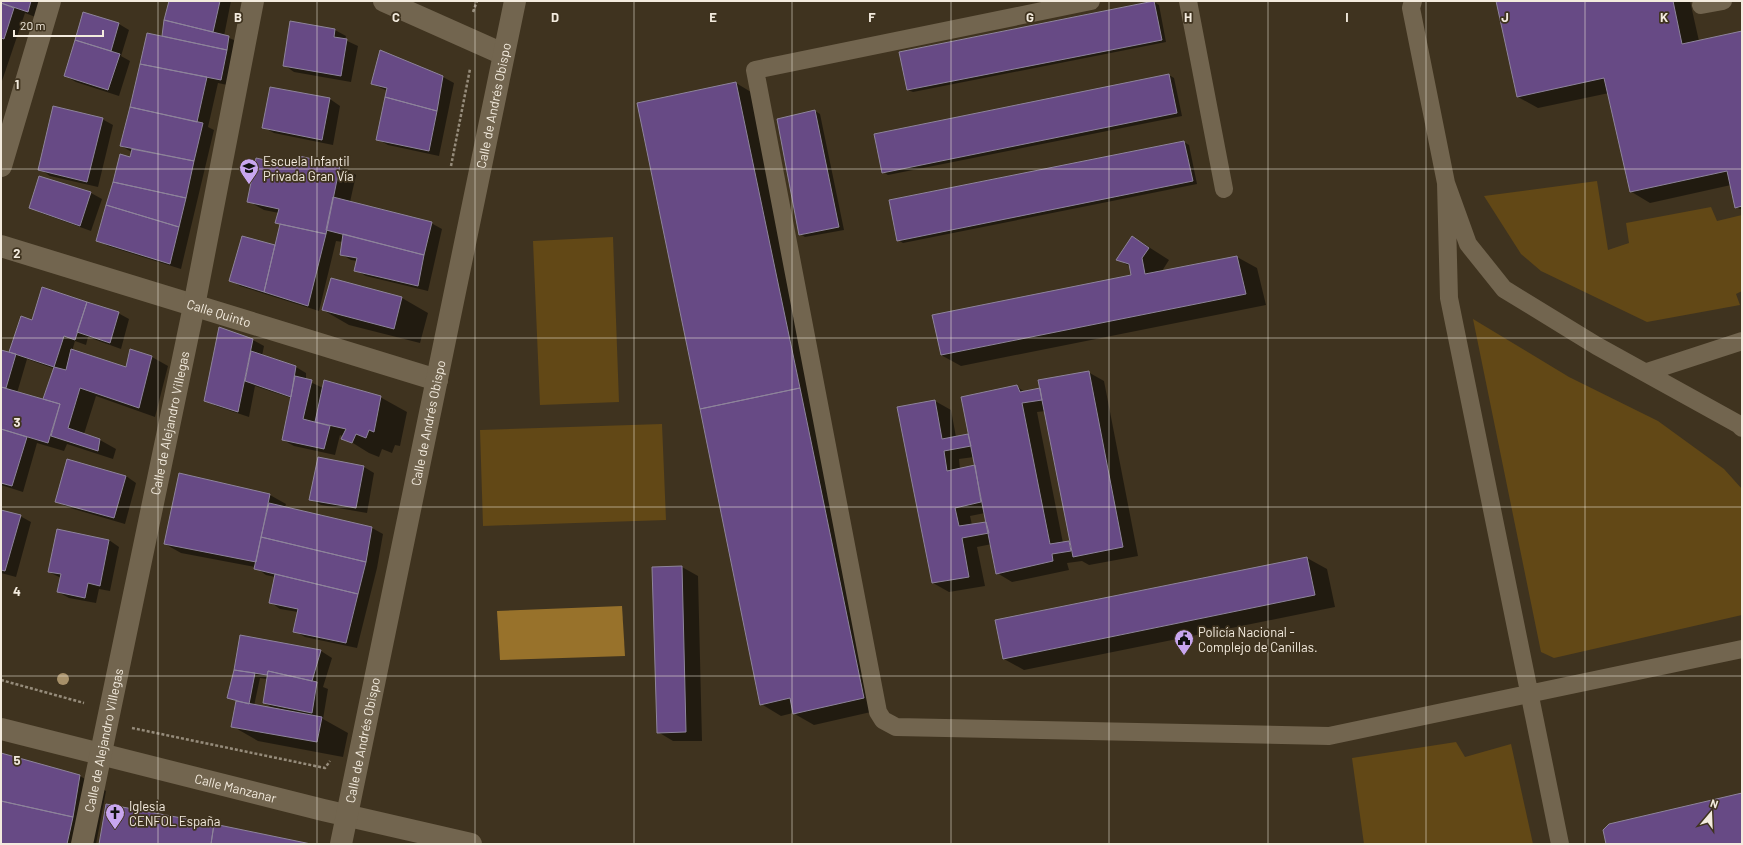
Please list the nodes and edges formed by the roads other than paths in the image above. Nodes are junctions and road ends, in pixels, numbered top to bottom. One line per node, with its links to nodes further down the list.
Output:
1 (50, 1): 11 (street)
2 (253, 1): 15 (street, Calle de Alejandro Villegas)
3 (384, 1): 10 (street)
4 (515, 1): 10 (street, Calle de Andrés Obispo)
5 (1091, 1): 21 (lane)
6 (1188, 1): 13 (lane)
7 (1723, 1): 9 (lane)
8 (1409, 3): 12 (lane)
9 (1701, 5)
10 (504, 54): 18 (street, Calle de Andrés Obispo)
11 (1, 166)
12 (1446, 183): 17 (lane); 21 (lane)
13 (1224, 189)
14 (1, 246): 15 (street, Calle Quinto)
15 (194, 306): 18 (street, Calle Quinto); 23 (street, Calle de Alejandro Villegas)
16 (1742, 342): 17 (lane)
17 (1647, 372): 19 (lane)
18 (437, 380): 24 (street, Calle de Andrés Obispo)
19 (1742, 428)
20 (1742, 649): 21 (lane)
21 (1530, 694): 28 (lane)
22 (1, 729): 23 (street, Calle Manzanar)
23 (100, 755): 24 (street, Calle Manzanar); 25 (street, Calle de Alejandro Villegas)
24 (348, 816): 26 (street, Calle de Andrés Obispo); 27 (street, Calle Manzanar)
25 (82, 844)
26 (341, 844)
27 (470, 844)
28 (1560, 844)

